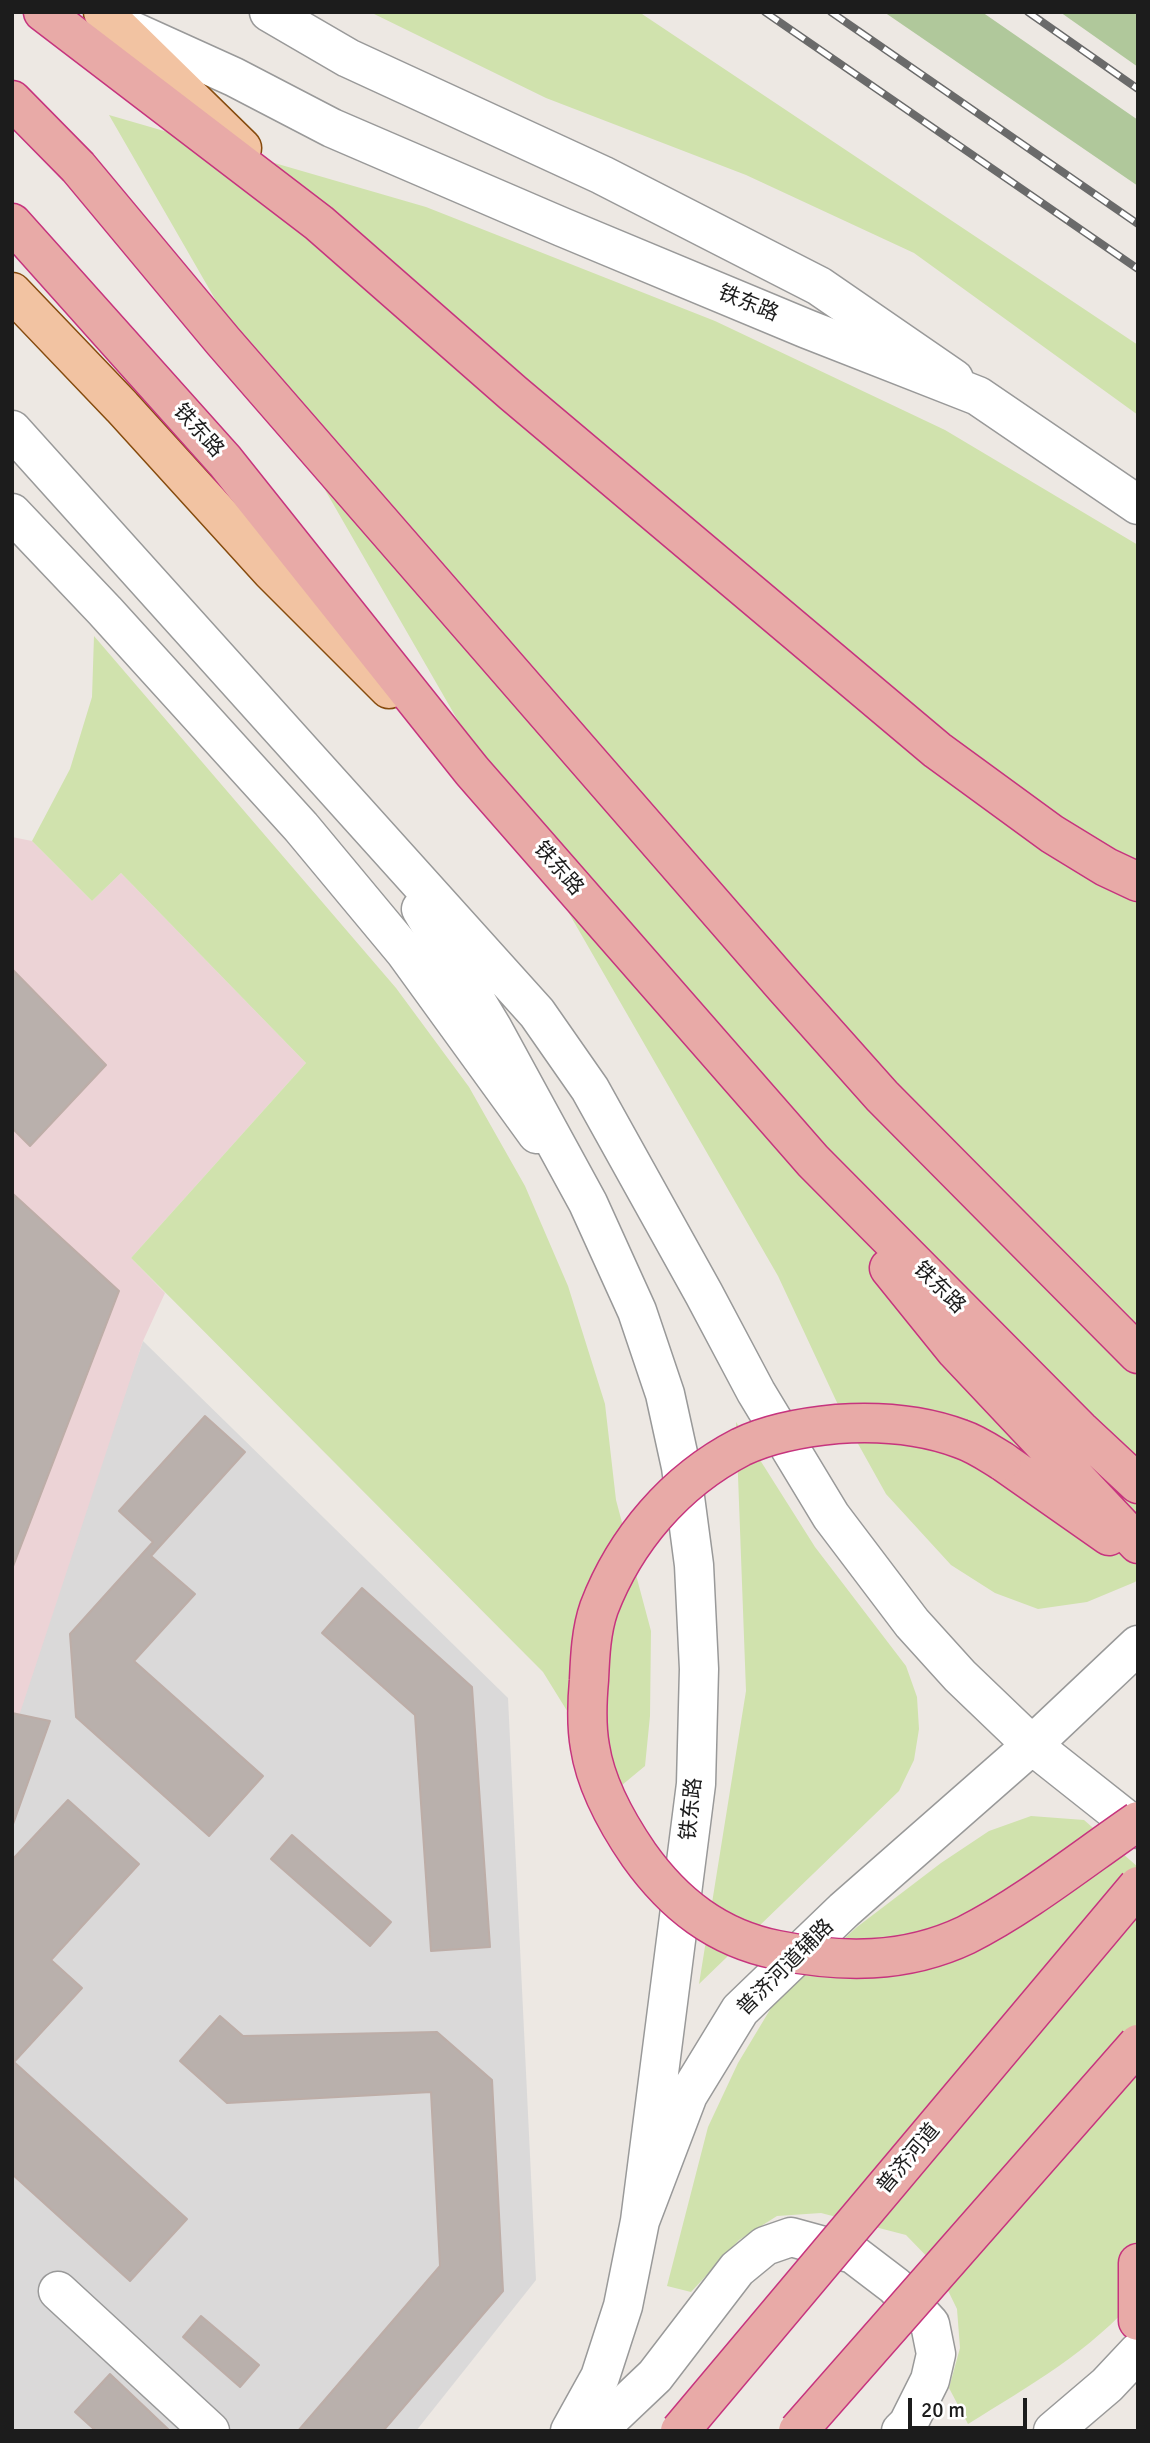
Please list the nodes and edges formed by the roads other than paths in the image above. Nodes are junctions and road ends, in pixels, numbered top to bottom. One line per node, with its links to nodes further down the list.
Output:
1 (43, 12): 6 (highway)
2 (269, 12): 8 (street)
3 (103, 16): 6 (main road, 铁东路); 8 (street, 铁东路)
4 (12, 100): 17 (highway)
5 (12, 223): 12 (highway, 铁东路)
6 (318, 223): 14 (highway)
7 (12, 292): 12 (main road)
8 (978, 396): 10 (street, 铁东路)
9 (12, 430): 13 (street, 铁东路)
10 (1138, 505)
11 (12, 513): 16 (street, 铁东路)
12 (472, 771): 15 (highway, 铁东路)
13 (378, 836): 16 (street, 铁东路); 22 (street, 铁东路)
14 (1138, 882)
15 (813, 1161): 18 (highway, 铁东路); 19 (highway)
16 (588, 1203): 27 (street, 铁东路)
17 (1138, 1354)
18 (1138, 1484)
19 (1138, 1544)
20 (1138, 1555): 23 (highway, bridge)
21 (1138, 1645): 22 (street, 普济河道辅路)
22 (1032, 1745): 24 (street, 铁东路); 27 (street, 普济河道辅路)
23 (1138, 1821)
24 (1138, 1829)
25 (1138, 1886): 35 (highway, 普济河道, bridge)
26 (1138, 2044): 36 (highway, bridge)
27 (640, 2221): 33 (street, 普济河道辅路)
28 (1138, 2263): 30 (highway)
29 (58, 2291): 32 (street)
30 (1138, 2320)
31 (1138, 2352): 38 (street)
32 (210, 2431)
33 (570, 2431)
34 (597, 2431): 37 (street)
35 (680, 2431)
36 (798, 2431)
37 (901, 2431)
38 (1053, 2431)

